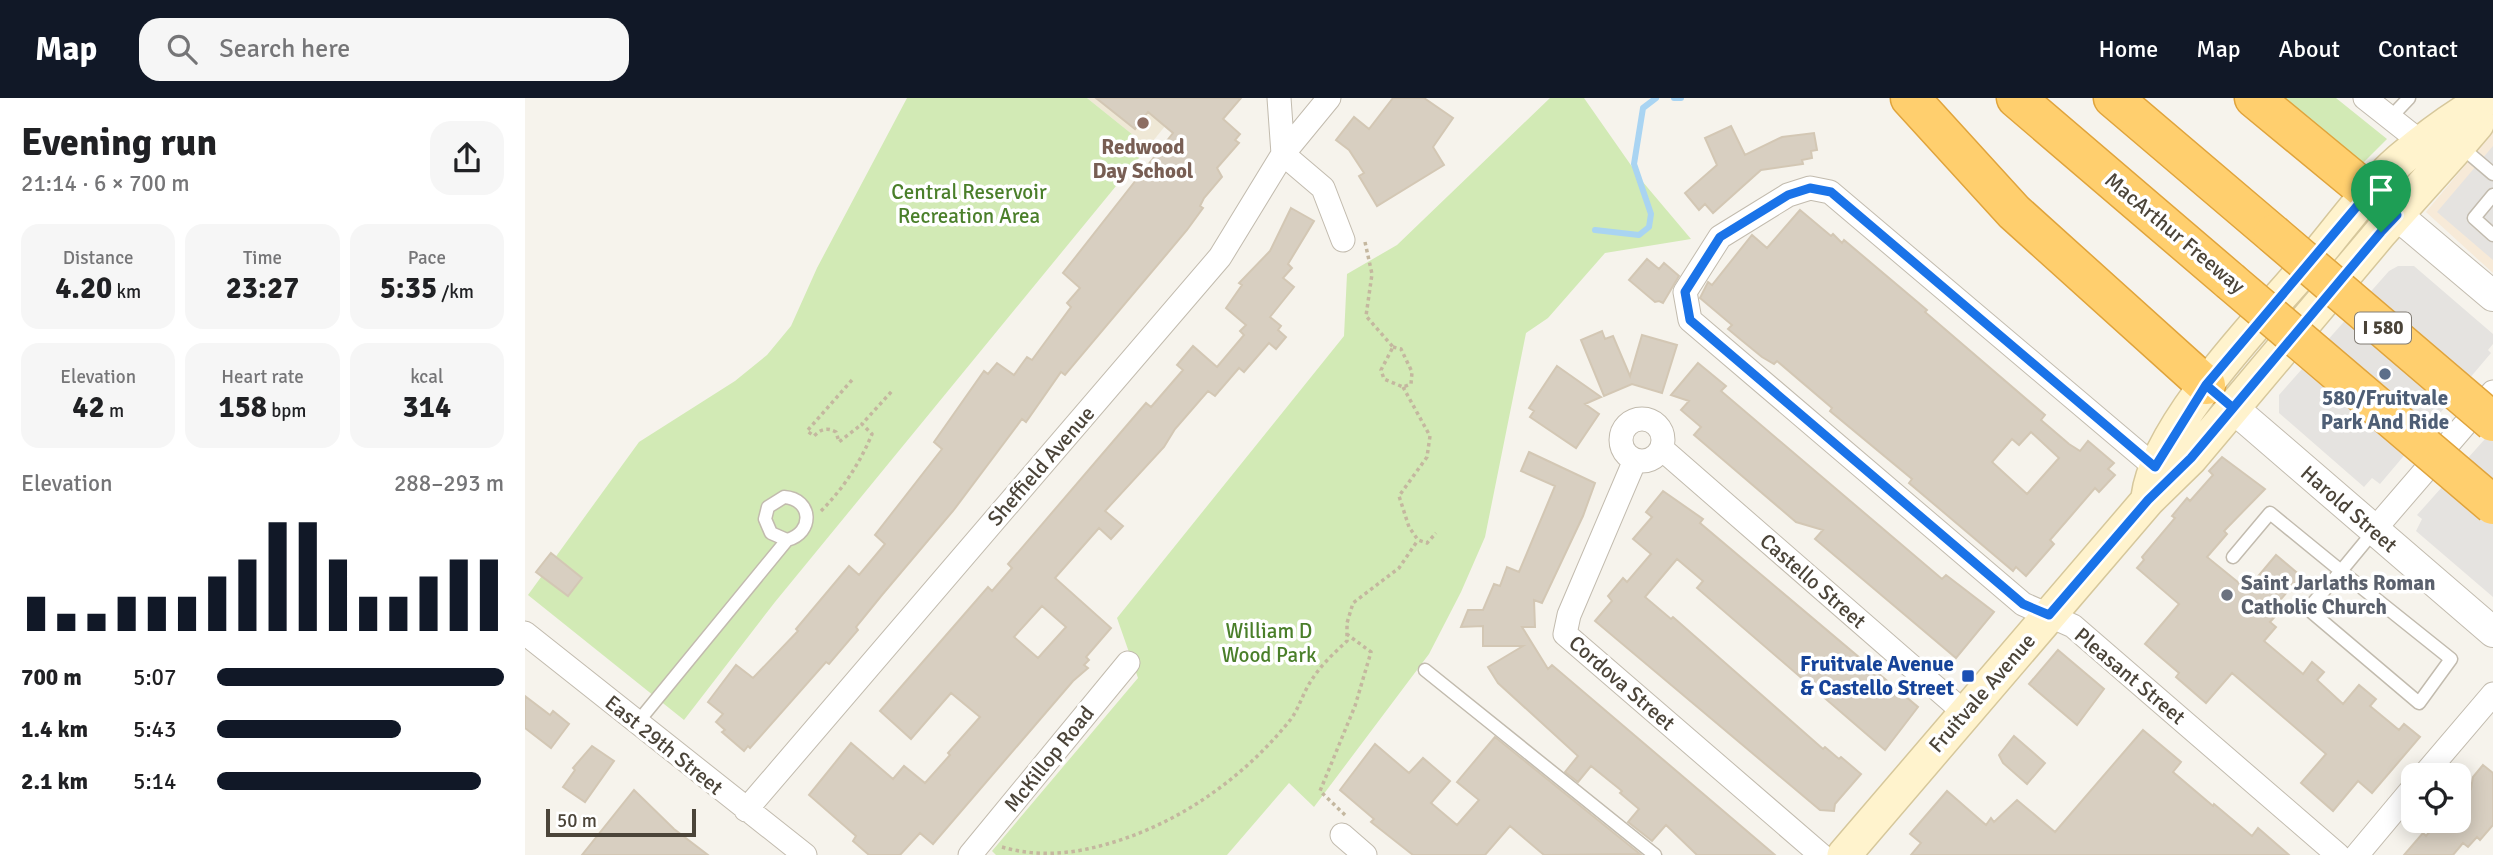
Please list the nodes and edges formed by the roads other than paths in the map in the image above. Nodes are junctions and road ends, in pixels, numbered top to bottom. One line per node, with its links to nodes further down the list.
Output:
1 (1279, 98): 13 (street)
2 (1329, 98): 13 (street, Sheffield Avenue)
3 (1910, 98): 22 (highway)
4 (2016, 98): 28 (highway, MacArthur Freeway, bridge)
5 (2113, 98): 23 (highway, I 580, bridge)
6 (2254, 98): 17 (highway)
7 (2365, 98): 10 (street)
8 (2409, 98): 10 (lane)
9 (2486, 98): 11 (main road, Fruitvale Avenue); 12 (main road, Fruitvale Avenue)
10 (2391, 118): 11 (street)
11 (2422, 143): 15 (main road); 17 (main road, Fruitvale Avenue)
12 (2459, 145): 14 (lane); 15 (main road, Fruitvale Avenue)
13 (1283, 154): 19 (street); 43 (street, Sheffield Avenue)
14 (2493, 174)
15 (2426, 183): 17 (main road, Fruitvale Avenue)
16 (2493, 195): 18 (lane)
17 (2383, 204): 20 (street); 22 (main road, Fruitvale Avenue)
18 (2493, 235)
19 (1353, 236)
20 (2493, 296)
21 (2493, 391): 29 (street)
22 (2219, 396): 26 (main road, Fruitvale Avenue); 27 (main road, Fruitvale Avenue); 29 (street, Harold Street)
23 (2493, 422)
24 (1662, 449): 25 (street); 25 (street); 39 (street, Castello Street)
25 (1635, 460): 49 (street, Cordova Street)
26 (2155, 467): 27 (main road, Fruitvale Avenue); 33 (street, Pleasant Street)
27 (2148, 500): 33 (main road, Fruitvale Avenue)
28 (2493, 505)
29 (2374, 530): 32 (lane); 34 (street, Harold Street)
30 (787, 540): 30 (lane); 40 (lane)
31 (2233, 557): 32 (lane)
32 (2341, 571): 32 (lane)
33 (2049, 615): 39 (main road, Fruitvale Avenue); 51 (street, Pleasant Street)
34 (2493, 632)
35 (525, 633): 40 (street, East 29th Street)
36 (1128, 663): 46 (street, McKillop Road)
37 (1425, 670): 48 (lane)
38 (2493, 694): 41 (street)
39 (1965, 713): 50 (main road, Fruitvale Avenue)
40 (637, 723): 43 (street, East 29th Street)
41 (2434, 763)
42 (2401, 802): 52 (street)
43 (746, 810): 45 (street, East 29th Street)
44 (1342, 835): 47 (street)
45 (805, 855)
46 (971, 855)
47 (1365, 855)
48 (1655, 855)
49 (1821, 855)
50 (1844, 855)
51 (2338, 855)
52 (2357, 855)

